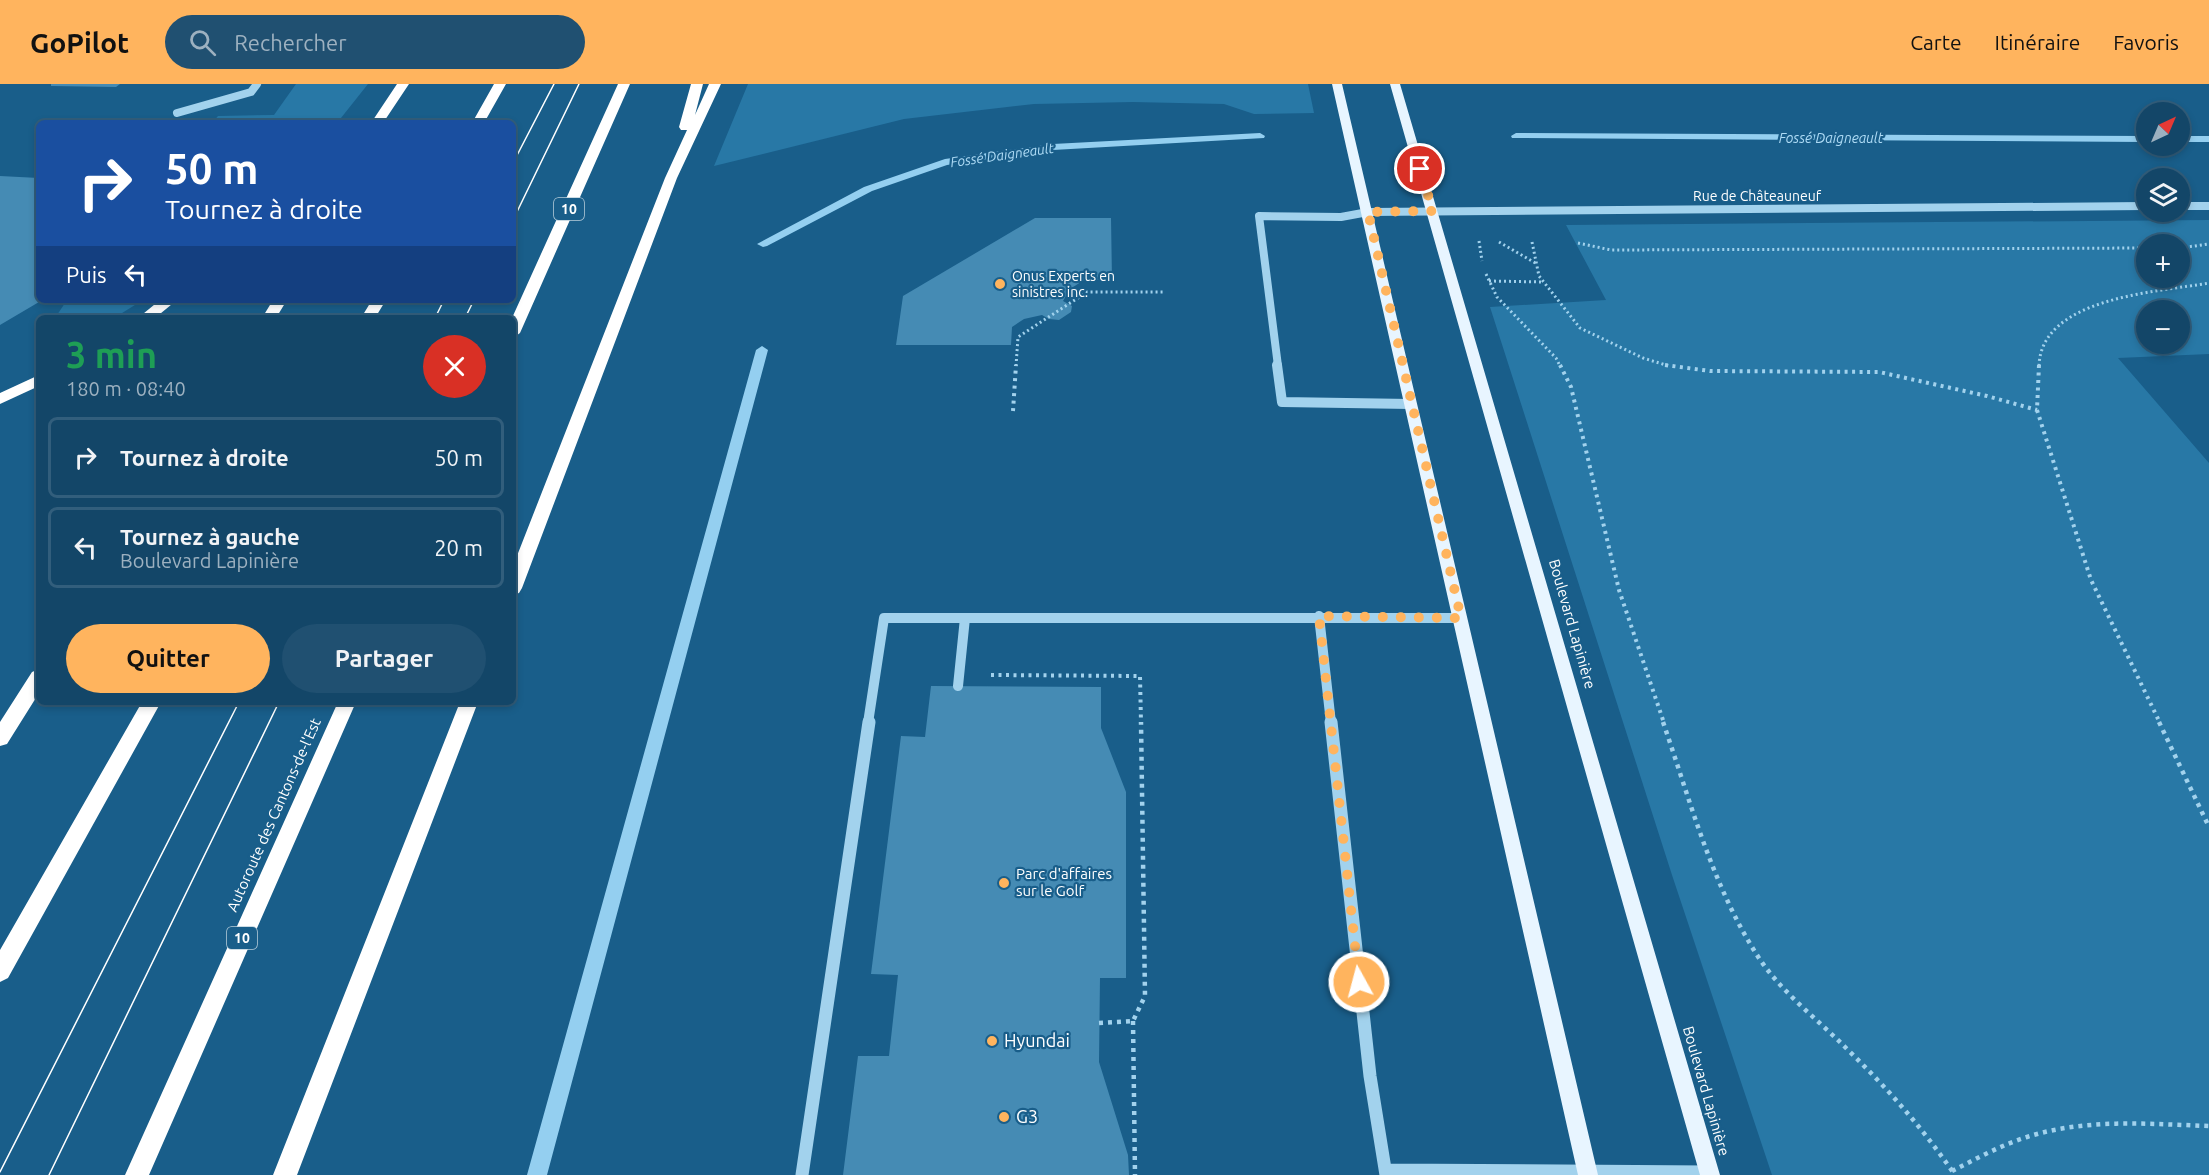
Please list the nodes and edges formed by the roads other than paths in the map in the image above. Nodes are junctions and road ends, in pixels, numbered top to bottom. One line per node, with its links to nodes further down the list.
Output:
1 (257, 84): 9 (street)
2 (403, 84): 10 (highway)
3 (500, 84): 11 (highway)
4 (624, 84): 20 (highway, 10)
5 (697, 84): 12 (highway)
6 (715, 84): 12 (highway)
7 (1337, 84): 17 (main road)
8 (1395, 84): 16 (main road, Boulevard Lapinière)
9 (177, 113)
10 (379, 120)
11 (480, 120)
12 (671, 178): 24 (highway)
13 (2136, 206): 16 (street, Rue de Châteauneuf)
14 (2190, 206): 15 (street)
15 (2209, 206)
16 (1433, 211): 17 (street, Rue de Châteauneuf); 37 (main road, Boulevard Lapinière)
17 (1368, 212): 23 (main road); 23 (street, Rue de Châteauneuf)
18 (166, 303): 19 (highway)
19 (149, 315)
20 (516, 326)
21 (36, 381): 22 (highway)
22 (0, 399)
23 (1411, 404): 27 (main road)
24 (516, 580)
25 (1319, 616): 26 (street); 27 (street); 35 (street)
26 (965, 618): 29 (street); 40 (street)
27 (1461, 618): 36 (main road)
28 (36, 682): 33 (highway)
29 (958, 686)
30 (150, 705): 34 (highway)
31 (346, 705): 38 (highway, Autoroute des Cantons-de-l'Est / 10)
32 (468, 705): 39 (highway)
33 (0, 738)
34 (0, 971)
35 (1386, 1173): 36 (street)
36 (1588, 1174): 37 (street)
37 (1710, 1174)
38 (137, 1175)
39 (285, 1175)
40 (802, 1175)

